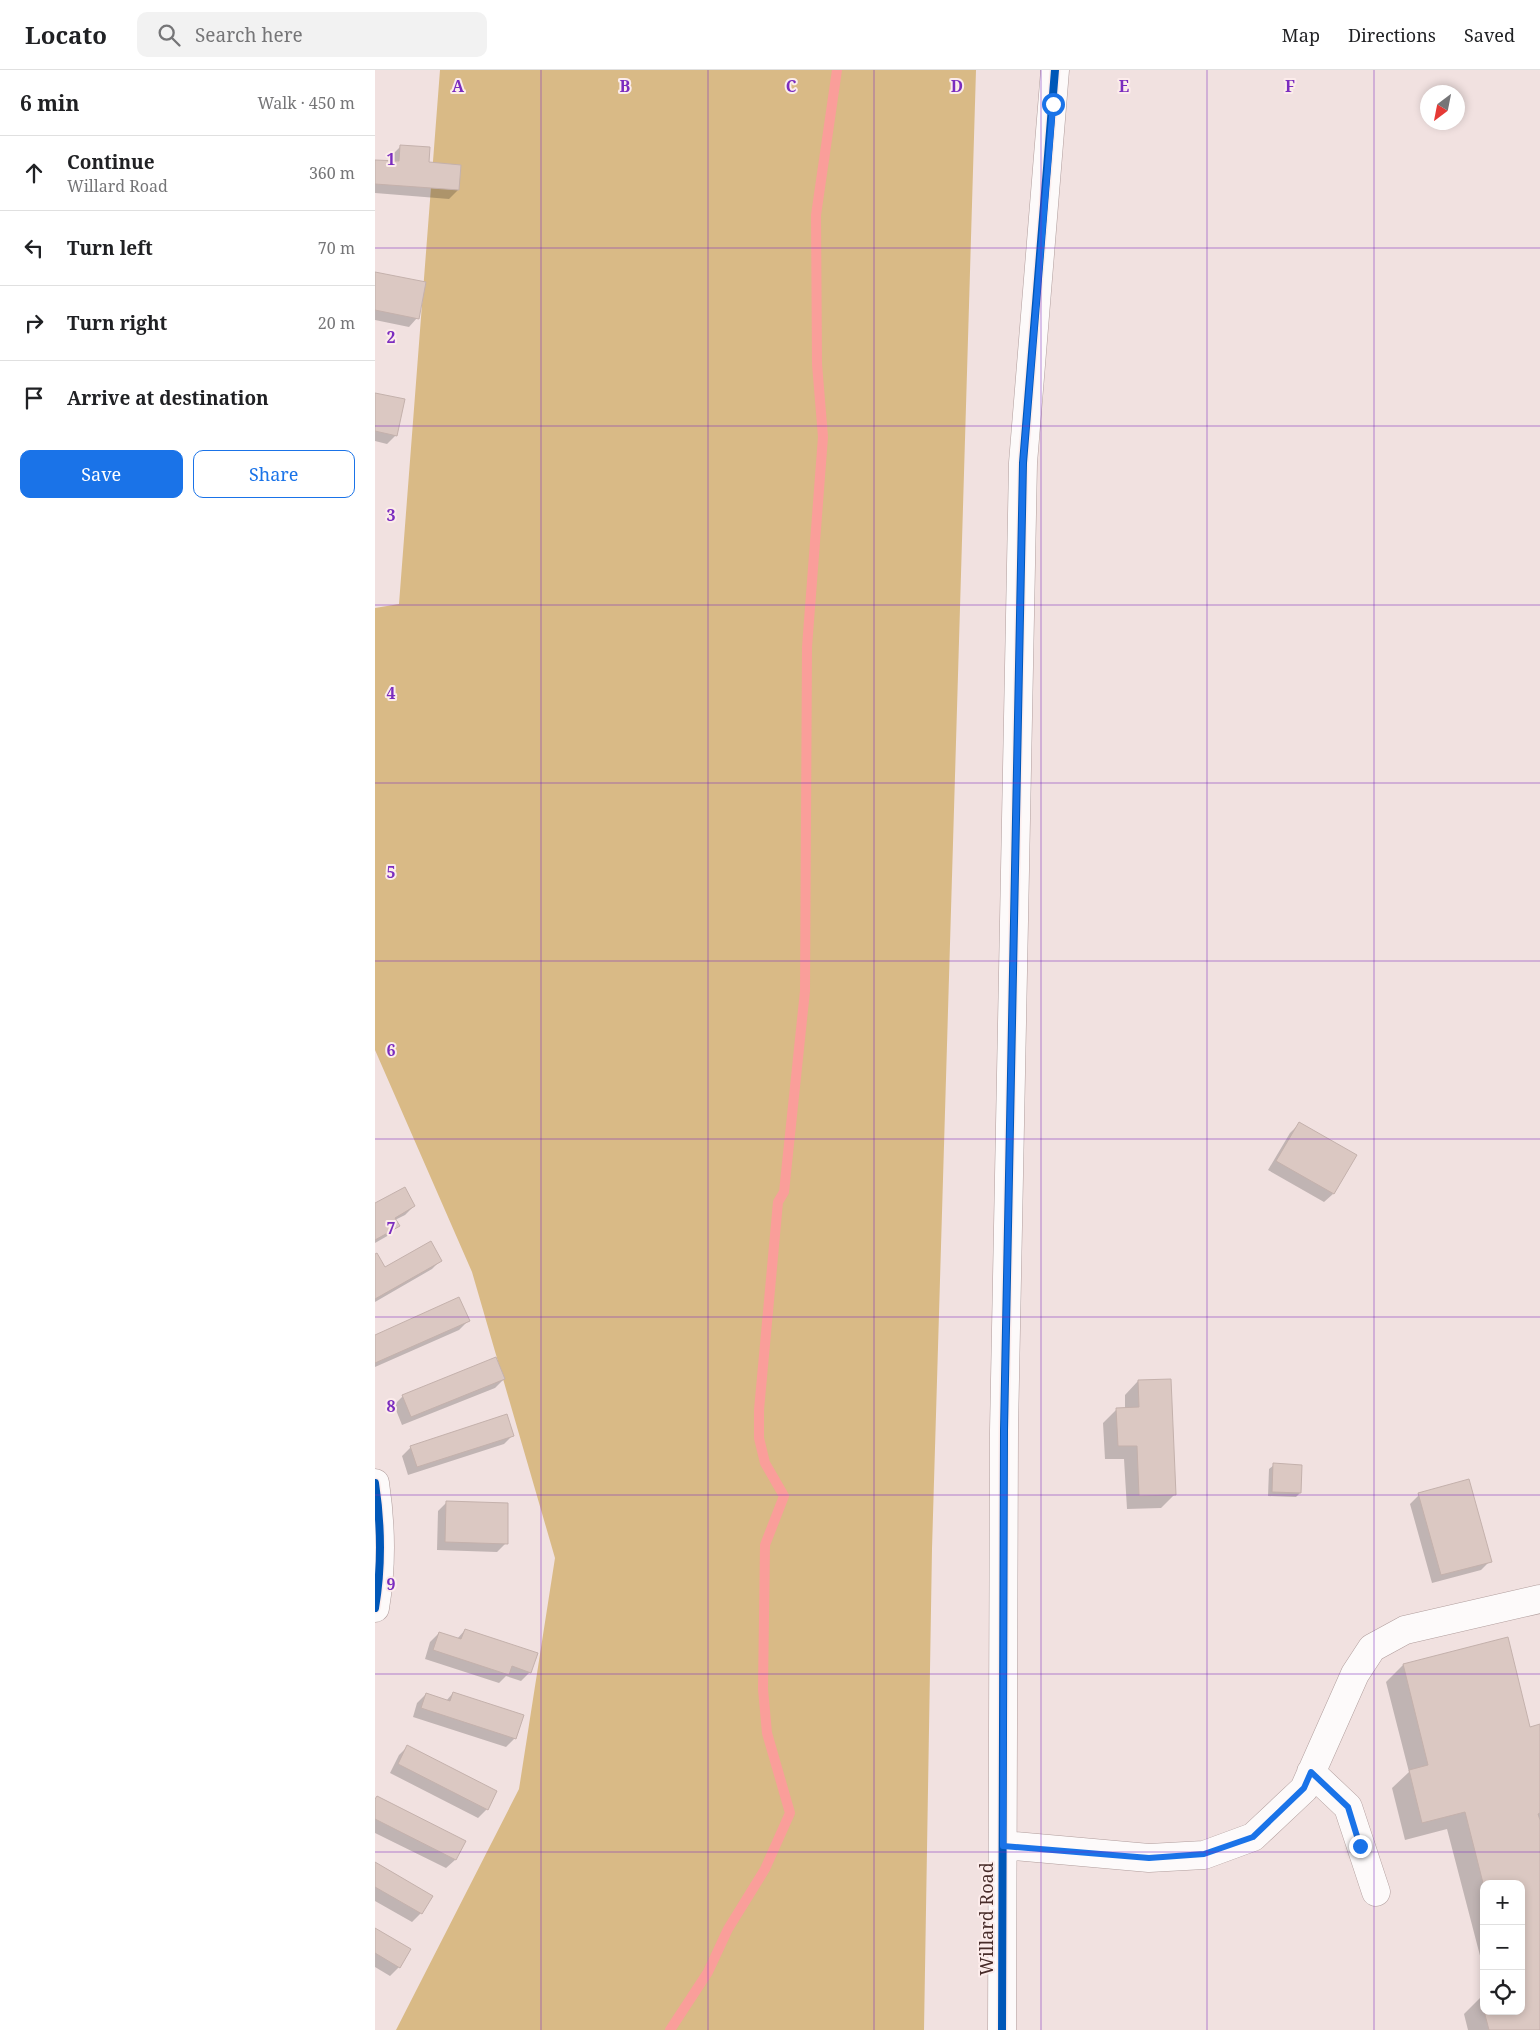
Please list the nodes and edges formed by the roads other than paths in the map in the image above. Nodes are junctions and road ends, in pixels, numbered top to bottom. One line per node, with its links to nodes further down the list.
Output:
1 (1055, 70): 6 (street, Willard Road)
2 (375, 1483): 4 (street)
3 (1540, 1599): 5 (street)
4 (375, 1608)
5 (1311, 1772): 6 (street); 7 (street)
6 (1003, 1846): 8 (street, Willard Road)
7 (1376, 1892)
8 (1002, 2030)

